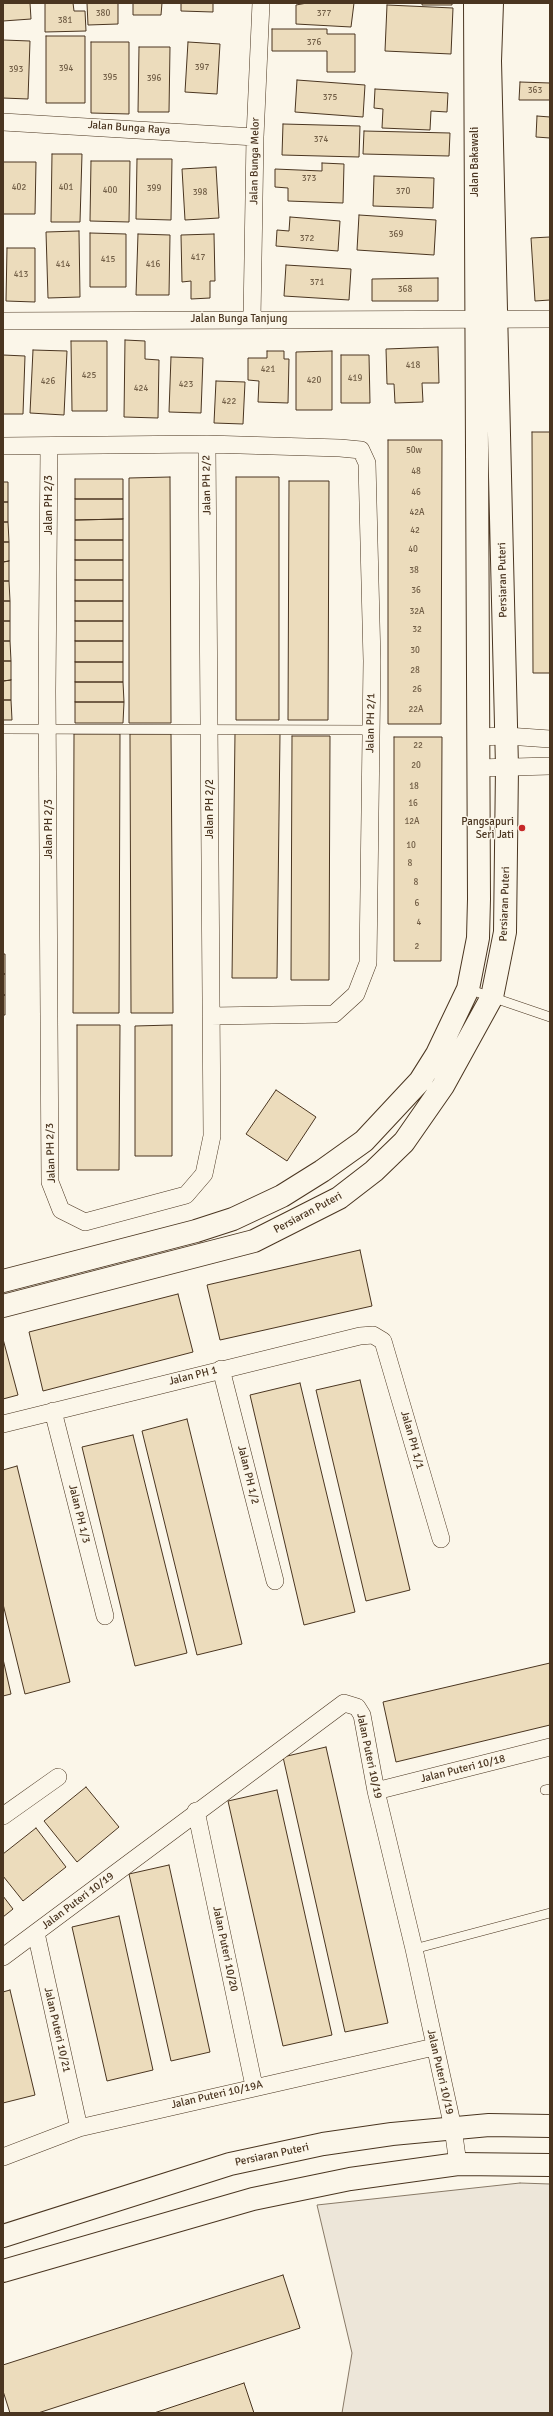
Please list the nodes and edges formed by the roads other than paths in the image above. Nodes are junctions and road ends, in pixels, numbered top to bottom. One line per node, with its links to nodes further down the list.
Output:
1 (261, 3): 5 (street, Jalan Bunga Melor)
2 (475, 3): 9 (main road, Jalan Bakawali)
3 (492, 3): 7 (main road, Jalan Bakawali)
4 (3, 122): 5 (street, Jalan Bunga Raya)
5 (255, 137): 6 (street, Jalan Bunga Melor)
6 (252, 319): 9 (street, Jalan Bunga Tanjung); 10 (street, Jalan Bunga Tanjung)
7 (498, 319): 8 (street, Jalan Bunga Tanjung); 9 (street, Jalan Bunga Tanjung); 18 (main road, Persiaran Puteri)
8 (550, 319)
9 (476, 320): 19 (main road)
10 (3, 321)
11 (207, 444): 13 (street); 16 (street, Jalan PH 2/2); 17 (street, Jalan PH 2/1)
12 (3, 446): 13 (street)
13 (49, 446): 15 (street, Jalan PH 2/3)
14 (3, 729): 15 (lane)
15 (48, 729): 16 (lane); 28 (street, Jalan PH 2/3)
16 (209, 730): 17 (lane); 26 (street, Jalan PH 2/2)
17 (371, 730): 26 (street, Jalan PH 2/1)
18 (507, 736): 19 (street); 20 (street); 22 (main road, Persiaran Puteri)
19 (477, 737): 23 (main road)
20 (550, 739)
21 (550, 766): 22 (street)
22 (507, 767): 23 (street); 25 (main road, Persiaran Puteri)
23 (477, 768): 24 (main road)
24 (468, 989): 25 (lane); 29 (main road)
25 (492, 997): 27 (lane); 30 (main road, Persiaran Puteri)
26 (212, 1016): 28 (street, Jalan PH 2/2)
27 (550, 1017)
28 (204, 1174)
29 (3, 1281)
30 (3, 1306)
31 (383, 1341): 32 (street, Jalan PH 1); 35 (street, Jalan PH 1/1)
32 (221, 1369): 33 (street, Jalan PH 1); 36 (street, Jalan PH 1/2)
33 (53, 1411): 34 (street, Jalan PH 1); 37 (street, Jalan PH 1/3)
34 (3, 1424)
35 (441, 1539)
36 (275, 1581)
37 (105, 1616)
38 (550, 1747): 40 (street, Jalan Puteri 10/18)
39 (58, 1776): 42 (street)
40 (376, 1791): 41 (street, Jalan Puteri 10/19); 45 (street, Jalan Puteri 10/19)
41 (196, 1811): 44 (street, Jalan Puteri 10/19); 48 (street, Jalan Puteri 10/20)
42 (3, 1816)
43 (550, 1914): 45 (lane)
44 (36, 1932): 46 (street, Jalan Puteri 10/19); 50 (street, Jalan Puteri 10/21)
45 (414, 1949): 47 (street, Jalan Puteri 10/19)
46 (3, 1957)
47 (434, 2047): 48 (street, Jalan Puteri 10/19A); 51 (street, Jalan Puteri 10/19)
48 (254, 2086): 50 (street, Jalan Puteri 10/19A)
49 (550, 2126): 51 (main road, Persiaran Puteri)
50 (79, 2128): 52 (street, Jalan Puteri 10/19A)
51 (453, 2128): 53 (street, Jalan Puteri 10/19); 55 (main road, Persiaran Puteri)
52 (3, 2157)
53 (458, 2164): 54 (main road); 56 (main road)
54 (550, 2165)
55 (3, 2236)
56 (3, 2271)

